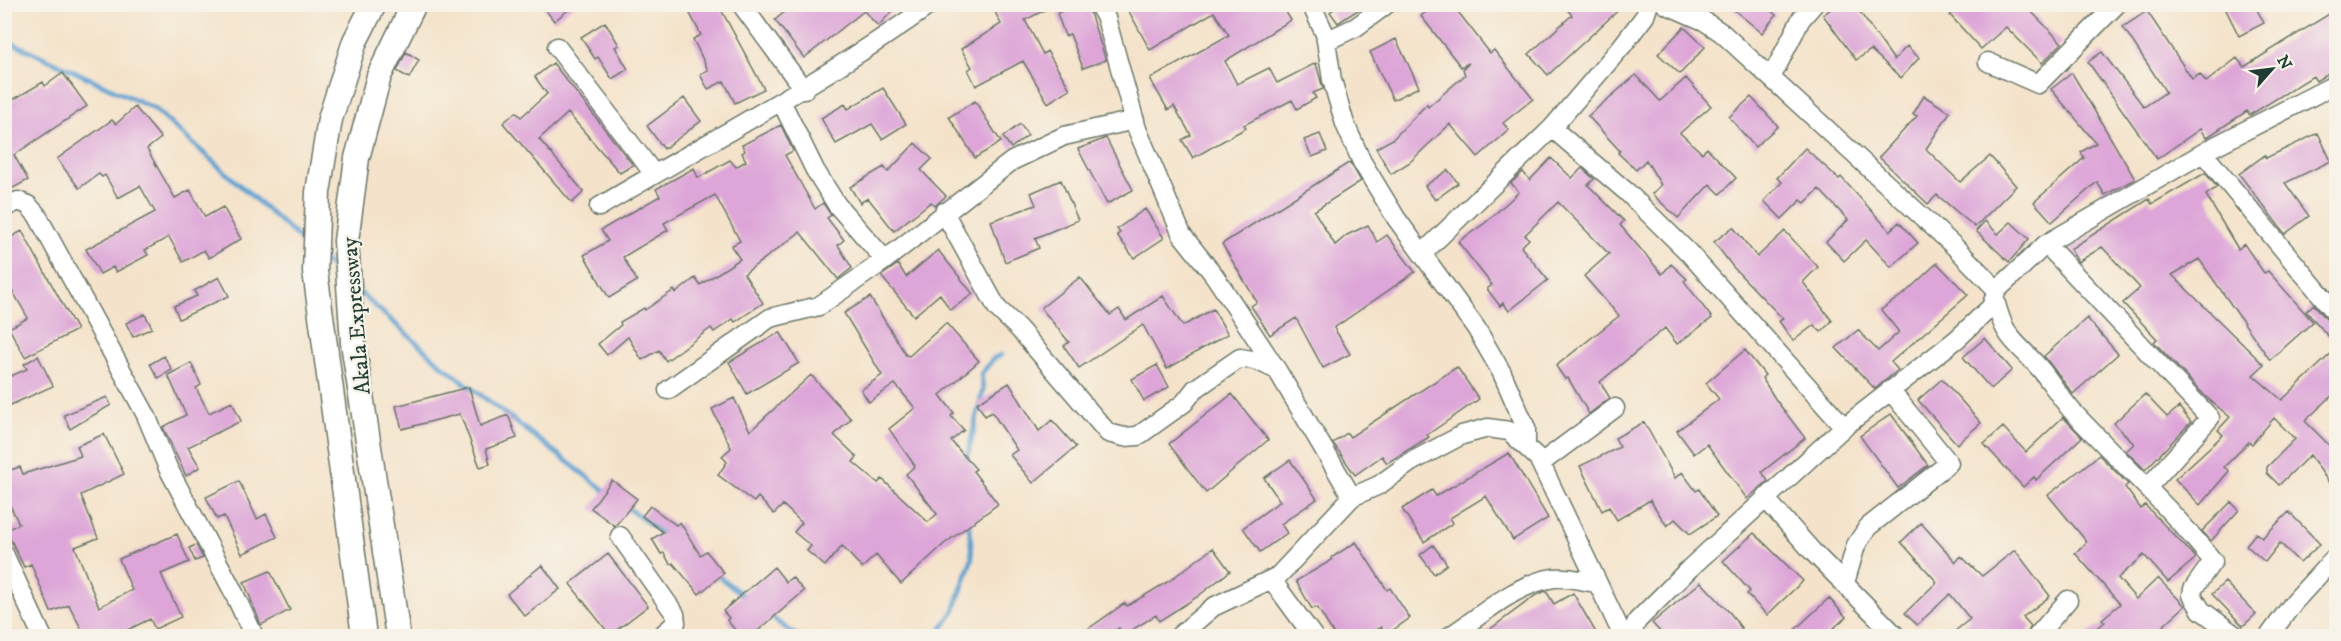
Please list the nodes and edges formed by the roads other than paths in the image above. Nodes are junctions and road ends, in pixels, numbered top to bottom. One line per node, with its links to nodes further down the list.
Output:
1 (374, 4): 54 (main road, Akala Expressway)
2 (414, 4): 55 (main road, Akala Expressway)
3 (741, 4): 17 (street)
4 (931, 4): 17 (street)
5 (1098, 4): 19 (street)
6 (1311, 4): 12 (street)
7 (1388, 4): 12 (street)
8 (1649, 4): 20 (street)
9 (1665, 4): 15 (street)
10 (1814, 4): 15 (street)
11 (2117, 4): 14 (street)
12 (1326, 41): 27 (street)
13 (557, 47): 22 (street)
14 (1988, 62)
15 (1771, 78): 29 (street)
16 (2337, 84): 21 (street)
17 (804, 90): 18 (street)
18 (781, 101): 22 (street); 28 (street)
19 (1135, 120): 25 (street); 31 (street)
20 (1552, 128): 27 (street); 36 (street)
21 (2204, 154): 26 (street); 30 (street)
22 (654, 174): 23 (street)
23 (599, 207)
24 (4, 208): 53 (street)
25 (944, 212): 28 (street); 31 (street)
26 (2046, 244): 29 (street); 40 (street)
27 (1422, 253): 35 (street)
28 (885, 260): 32 (street)
29 (1996, 295): 33 (street); 40 (street)
30 (2337, 313)
31 (1277, 370): 41 (street)
32 (668, 390)
33 (1890, 390): 36 (street); 48 (street)
34 (1615, 408): 39 (street)
35 (1516, 409): 37 (street); 38 (street)
36 (1844, 427): 42 (street)
37 (1494, 429): 38 (street); 41 (street)
38 (1526, 445): 39 (street)
39 (1541, 463): 47 (street)
40 (2147, 488): 62 (street)
41 (1352, 497): 46 (street)
42 (1765, 498): 48 (street); 50 (street)
43 (620, 536): 56 (street)
44 (4, 554): 52 (street)
45 (2337, 556): 63 (street)
46 (1272, 580): 57 (street); 58 (street)
47 (1596, 582): 51 (street); 59 (street)
48 (1845, 583): 60 (street)
49 (2068, 600): 61 (street)
50 (1634, 629): 51 (street)
51 (1620, 630)
52 (42, 636)
53 (254, 636)
54 (364, 636)
55 (398, 636)
56 (661, 636)
57 (1179, 636)
58 (1313, 636)
59 (1449, 636)
60 (1896, 636)
61 (2037, 636)
62 (2236, 636)
63 (2269, 636)

